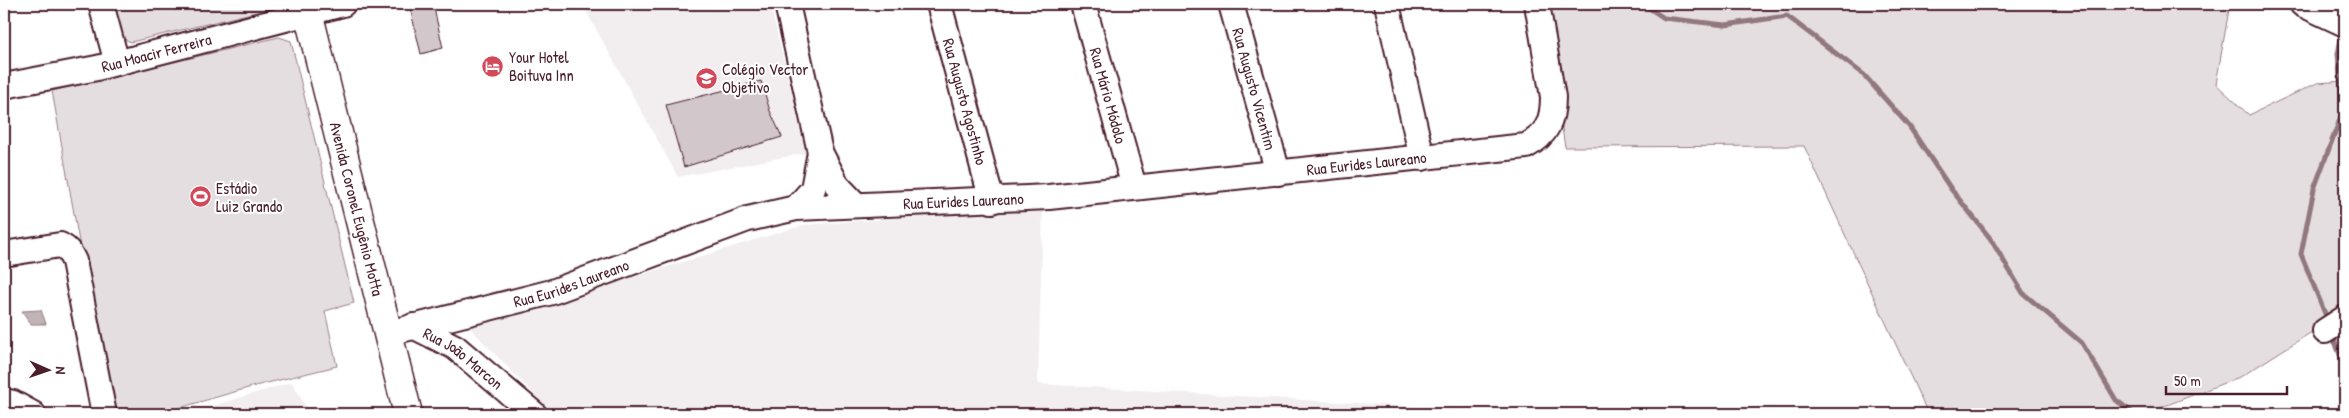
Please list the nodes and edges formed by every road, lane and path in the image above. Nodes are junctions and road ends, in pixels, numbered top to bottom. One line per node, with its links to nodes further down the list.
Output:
1 (101, 4): 12 (street)
2 (343, 4): 10 (street, Rua Moacir Ferreira)
3 (787, 4): 14 (street)
4 (939, 4): 18 (street, Rua Augusto Agostinho)
5 (1084, 4): 17 (street, Rua Mário Módolo)
6 (1232, 4): 16 (street, Rua Augusto Vicentim)
7 (1387, 4): 15 (street)
8 (1537, 4): 15 (street, Rua Eurides Laureano)
9 (2302, 4): 11 (street)
10 (307, 8): 12 (street, Rua Moacir Ferreira); 23 (main road, Avenida Coronel Eugênio Motta)
11 (2345, 24)
12 (118, 63): 13 (street, Rua Moacir Ferreira)
13 (4, 86)
14 (820, 152): 19 (street); 20 (street)
15 (1422, 158): 16 (street, Rua Eurides Laureano)
16 (1278, 173): 17 (street, Rua Eurides Laureano)
17 (1134, 187): 18 (street, Rua Eurides Laureano)
18 (992, 201): 19 (street, Rua Eurides Laureano)
19 (856, 205): 20 (street, Rua Eurides Laureano)
20 (796, 208): 23 (street, Rua Eurides Laureano)
21 (4, 254): 27 (street)
22 (2345, 318): 24 (street)
23 (401, 330): 28 (main road, Avenida Coronel Eugênio Motta); 29 (street, Rua João Marcon)
24 (2325, 330)
25 (4, 401): 26 (street)
26 (33, 414)
27 (104, 414)
28 (408, 414)
29 (534, 414)

